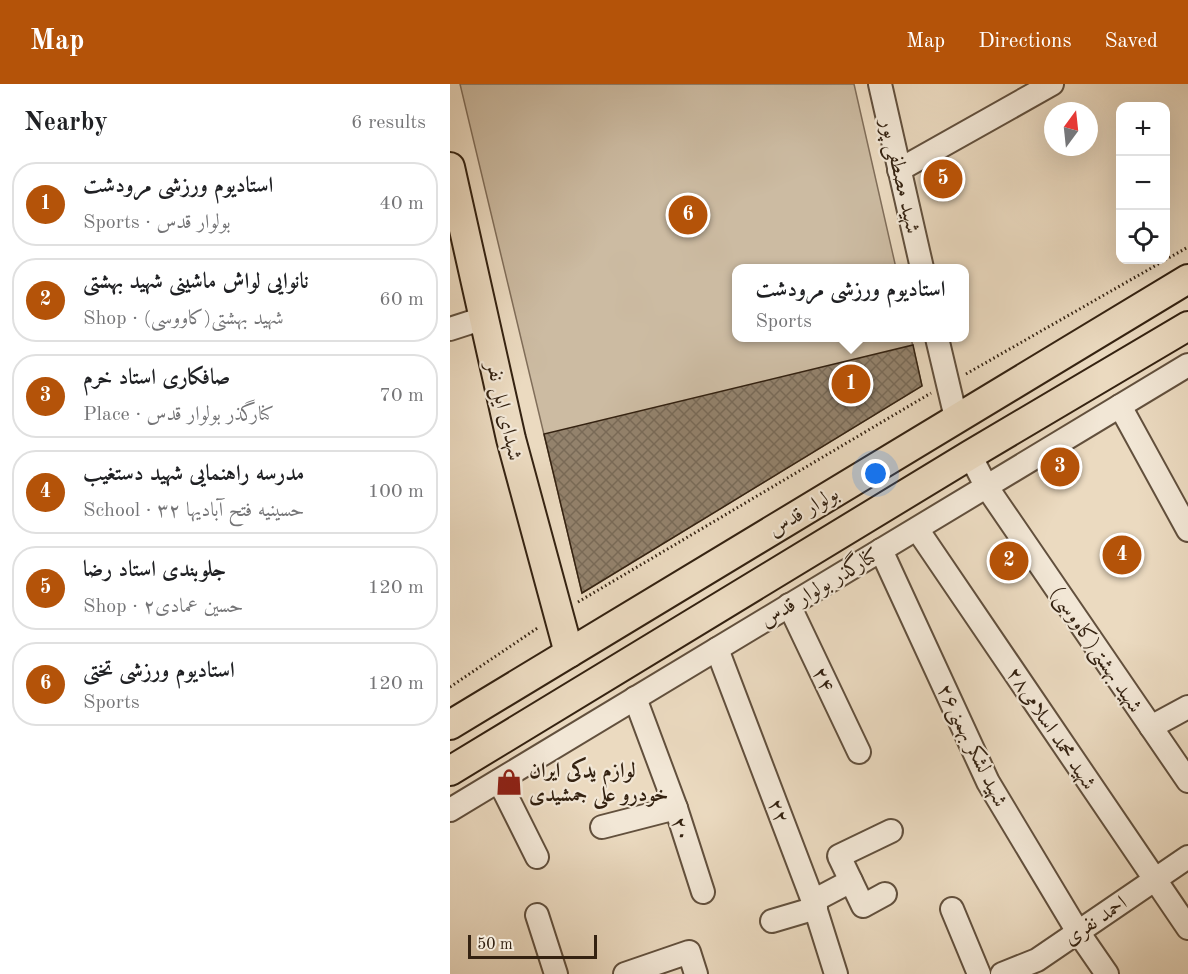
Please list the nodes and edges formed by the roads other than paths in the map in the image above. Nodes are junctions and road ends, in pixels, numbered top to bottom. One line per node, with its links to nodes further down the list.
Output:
1 (880, 84): 3 (street, شهید مصطفی پور)
2 (1052, 84): 3 (street)
3 (899, 170): 5 (street, شهید مصطفی پور)
4 (451, 175): 7 (main road, شهدای ایل نفر)
5 (921, 264)
6 (1188, 279): 13 (main road, بولوار قدس)
7 (484, 318): 9 (street); 23 (main road, شهدای ایل نفر)
8 (1188, 326): 14 (main road, بولوار قدس)
9 (450, 329)
10 (938, 342): 13 (street)
11 (1188, 365): 12 (street, کنارگذر بولوار قدس)
12 (1120, 406): 15 (street, کنارگذر بولوار قدس); 17 (street)
13 (956, 418): 23 (main road, بولوار قدس)
14 (970, 455): 15 (street, شهید بهشتی(کاووسی)); 18 (main road, بولوار قدس)
15 (987, 486): 16 (street, کنارگذر بولوار قدس); 27 (street, شهید بهشتی(کاووسی))
16 (917, 528): 19 (street, کنارگذر بولوار قدس); 38 (street, شهید محمد اسلامی۲۸)
17 (1188, 530)
18 (816, 548): 20 (street); 29 (main road, بولوار قدس)
19 (881, 550): 20 (street, کنارگذر بولوار قدس); 47 (street, شهید لشکر بهمنی۲۶)
20 (833, 579): 21 (street, کنارگذر بولوار قدس)
21 (789, 605): 22 (street, کنارگذر بولوار قدس); 28 (street, ۲۴)
22 (717, 649): 24 (street, کنارگذر بولوار قدس); 42 (street, ۲۲)
23 (569, 653): 26 (main road, بولوار قدس)
24 (635, 698): 30 (street, کنارگذر بولوار قدس); 32 (street, ۲۰)
25 (1188, 707): 27 (street)
26 (453, 717)
27 (1151, 728): 31 (street, شهید بهشتی(کاووسی))
28 (859, 752)
29 (450, 771)
30 (499, 780): 33 (street, کنارگذر بولوار قدس); 36 (street)
31 (1188, 781)
32 (676, 808): 34 (street); 40 (street, ۲۰)
33 (450, 810)
34 (602, 827)
35 (891, 831): 39 (street)
36 (537, 857)
37 (1188, 857): 38 (street, احمد نفری)
38 (1155, 880): 46 (street, شهید محمد اسلامی۲۸); 47 (street, احمد نفری)
39 (851, 881): 41 (street); 42 (street)
40 (703, 892)
41 (885, 894)
42 (815, 905): 45 (street); 52 (street, ۲۲)
43 (952, 909): 53 (street)
44 (537, 915): 50 (street)
45 (772, 921)
46 (1188, 928)
47 (1078, 932): 49 (street, احمد نفری); 55 (street, شهید لشکر بهمنی۲۶)
48 (693, 963): 51 (street)
49 (1035, 968): 54 (street, احمد نفری)
50 (556, 974)
51 (627, 974)
52 (836, 974)
53 (979, 974)
54 (1002, 974)
55 (1107, 974)

